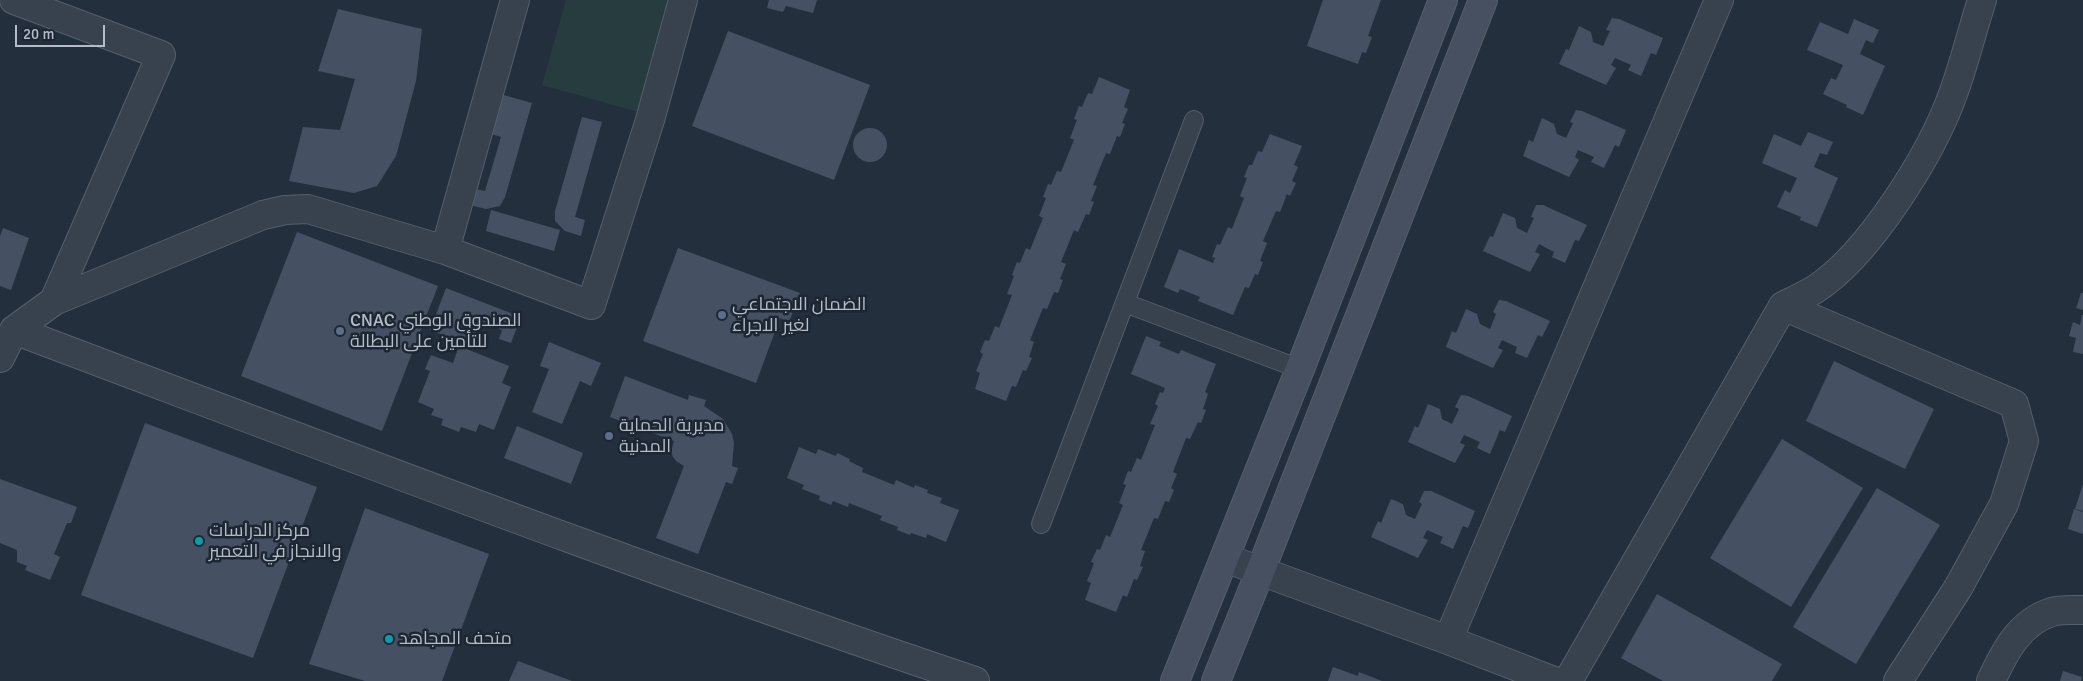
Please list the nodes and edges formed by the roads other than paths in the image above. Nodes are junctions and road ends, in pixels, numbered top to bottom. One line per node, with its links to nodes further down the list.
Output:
1 (14, 0): 10 (street)
2 (515, 0): 9 (street)
3 (683, 0): 9 (street)
4 (1442, 0): 15 (main road)
5 (1483, 0): 18 (main road)
6 (1718, 0): 20 (street)
7 (1982, 0): 12 (street)
8 (1194, 120): 11 (lane)
9 (445, 250): 10 (street)
10 (54, 301): 13 (street)
11 (1125, 303): 15 (lane); 16 (lane)
12 (1783, 306): 25 (street); 26 (street)
13 (14, 330): 14 (street); 21 (street)
14 (0, 358)
15 (1300, 369): 17 (main road)
16 (1042, 524)
17 (1225, 558): 18 (street); 22 (main road)
18 (1260, 572): 20 (street); 23 (main road)
19 (2083, 610): 27 (street)
20 (1448, 640): 24 (street)
21 (975, 681)
22 (1175, 681)
23 (1216, 681)
24 (1554, 681)
25 (1568, 681)
26 (1898, 681)
27 (1992, 681)

